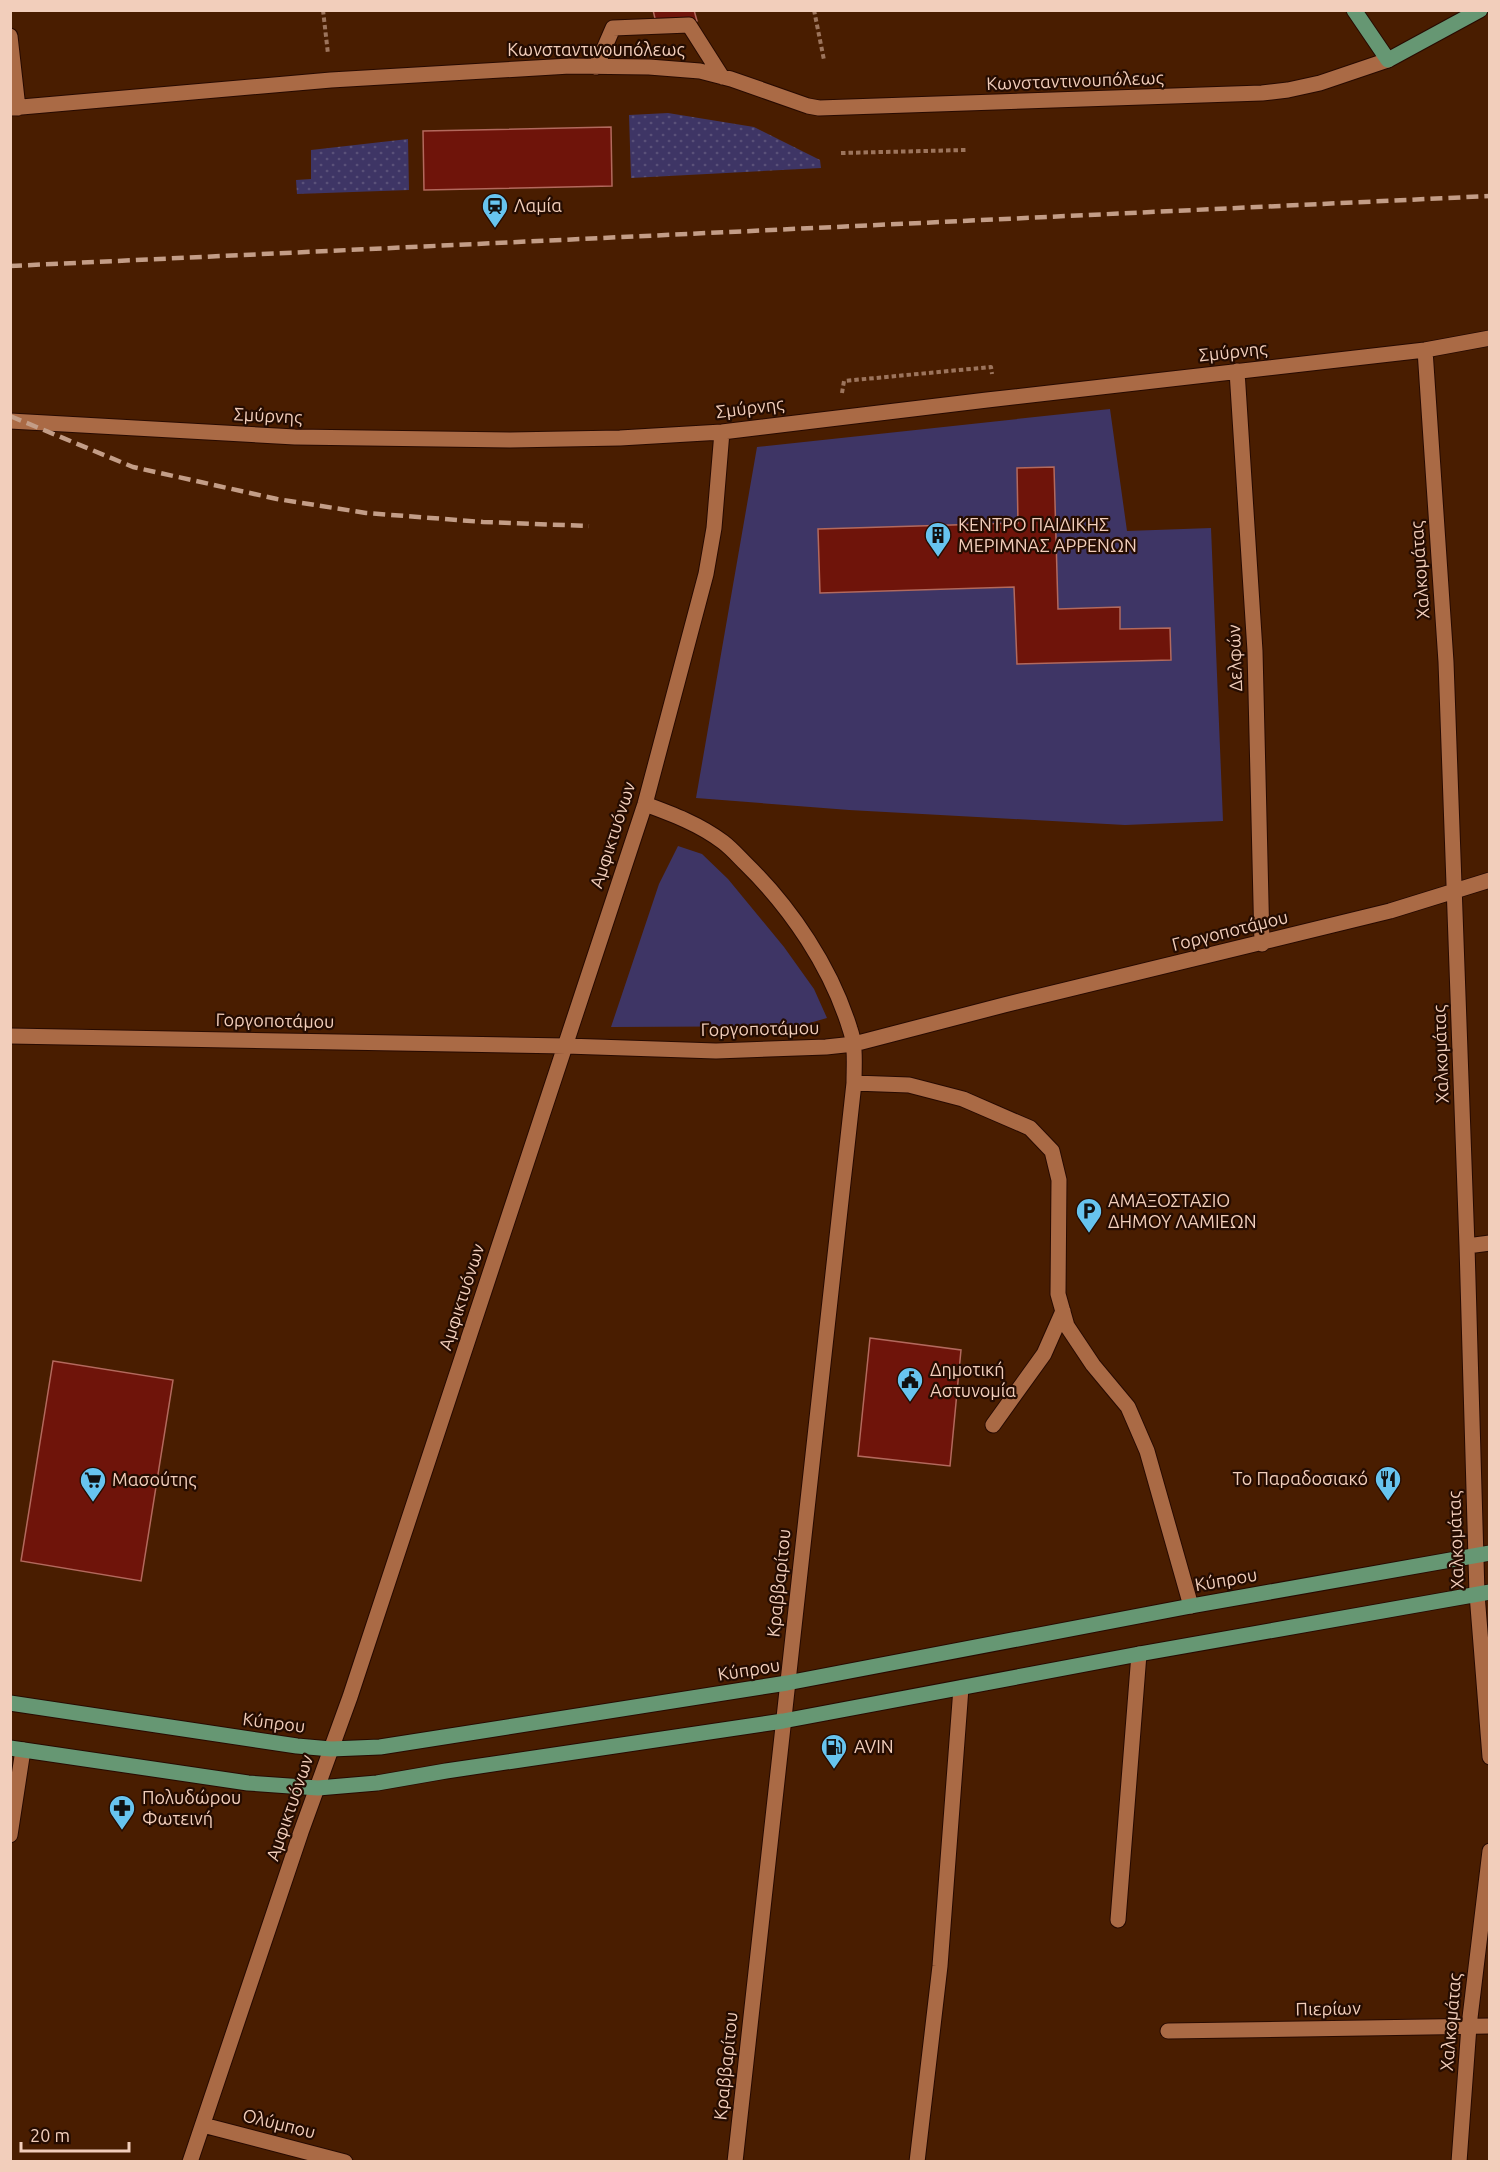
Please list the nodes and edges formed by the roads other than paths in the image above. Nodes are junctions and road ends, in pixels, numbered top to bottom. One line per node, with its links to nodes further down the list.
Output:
1 (1354, 10): 4 (main road)
2 (1480, 10): 4 (main road)
3 (10, 36): 7 (street)
4 (1388, 60): 6 (street, Κωνσταντινουπόλεως)
5 (596, 67): 6 (street, Κωνσταντινουπόλεως); 6 (street); 7 (street, Κωνσταντινουπόλεως)
6 (722, 77)
7 (14, 108)
8 (1490, 338): 9 (street, Σμύρνης)
9 (1425, 351): 10 (street, Σμύρνης); 15 (street, Χαλκομάτας)
10 (1237, 371): 12 (street, Σμύρνης); 16 (street, Δελφών)
11 (10, 421): 12 (street, Σμύρνης)
12 (722, 432): 13 (street, Αμφικτυόνων)
13 (645, 804): 18 (street, Κραββαρίτου); 19 (street, Αμφικτυόνων)
14 (1490, 880): 15 (street, Γοργοποτάμου)
15 (1455, 892): 16 (street, Γοργοποτάμου); 22 (street, Χαλκομάτας)
16 (1262, 944): 18 (street, Γοργοποτάμου)
17 (10, 1036): 19 (street, Γοργοποτάμου)
18 (854, 1044): 19 (street, Γοργοποτάμου); 20 (street, Κραββαρίτου)
19 (566, 1046): 34 (street, Αμφικτυόνων)
20 (854, 1083): 23 (street); 29 (street, Κραββαρίτου)
21 (1490, 1243): 22 (street)
22 (1467, 1246): 25 (street, Χαλκομάτας)
23 (1063, 1311): 24 (street); 27 (street)
24 (993, 1425)
25 (1483, 1554): 26 (street, Χαλκομάτας); 27 (main road, Κύπρου)
26 (1483, 1593): 28 (main road); 35 (street, Χαλκομάτας)
27 (1191, 1606): 29 (main road, Κύπρου)
28 (1139, 1654): 30 (main road); 39 (street)
29 (787, 1683): 32 (street, Κραββαρίτου); 34 (main road, Κύπρου)
30 (961, 1688): 32 (main road); 47 (street)
31 (10, 1703): 34 (main road, Κύπρου)
32 (783, 1721): 36 (main road); 46 (street, Κραββαρίτου)
33 (17, 1749): 36 (main road); 37 (street)
34 (332, 1749): 36 (street, Αμφικτυόνων)
35 (1490, 1757)
36 (318, 1788): 43 (street, Αμφικτυόνων)
37 (10, 1835)
38 (1490, 1851): 40 (street, Χαλκομάτας)
39 (1118, 1920)
40 (1470, 2026): 41 (street, Πιερίων); 42 (street, Πιερίων); 48 (street, Χαλκομάτας)
41 (1490, 2026)
42 (1168, 2031)
43 (203, 2125): 44 (street, Αμφικτυόνων); 45 (street, Ολύμπου)
44 (190, 2162)
45 (345, 2162)
46 (735, 2162)
47 (916, 2162)
48 (1459, 2162)

